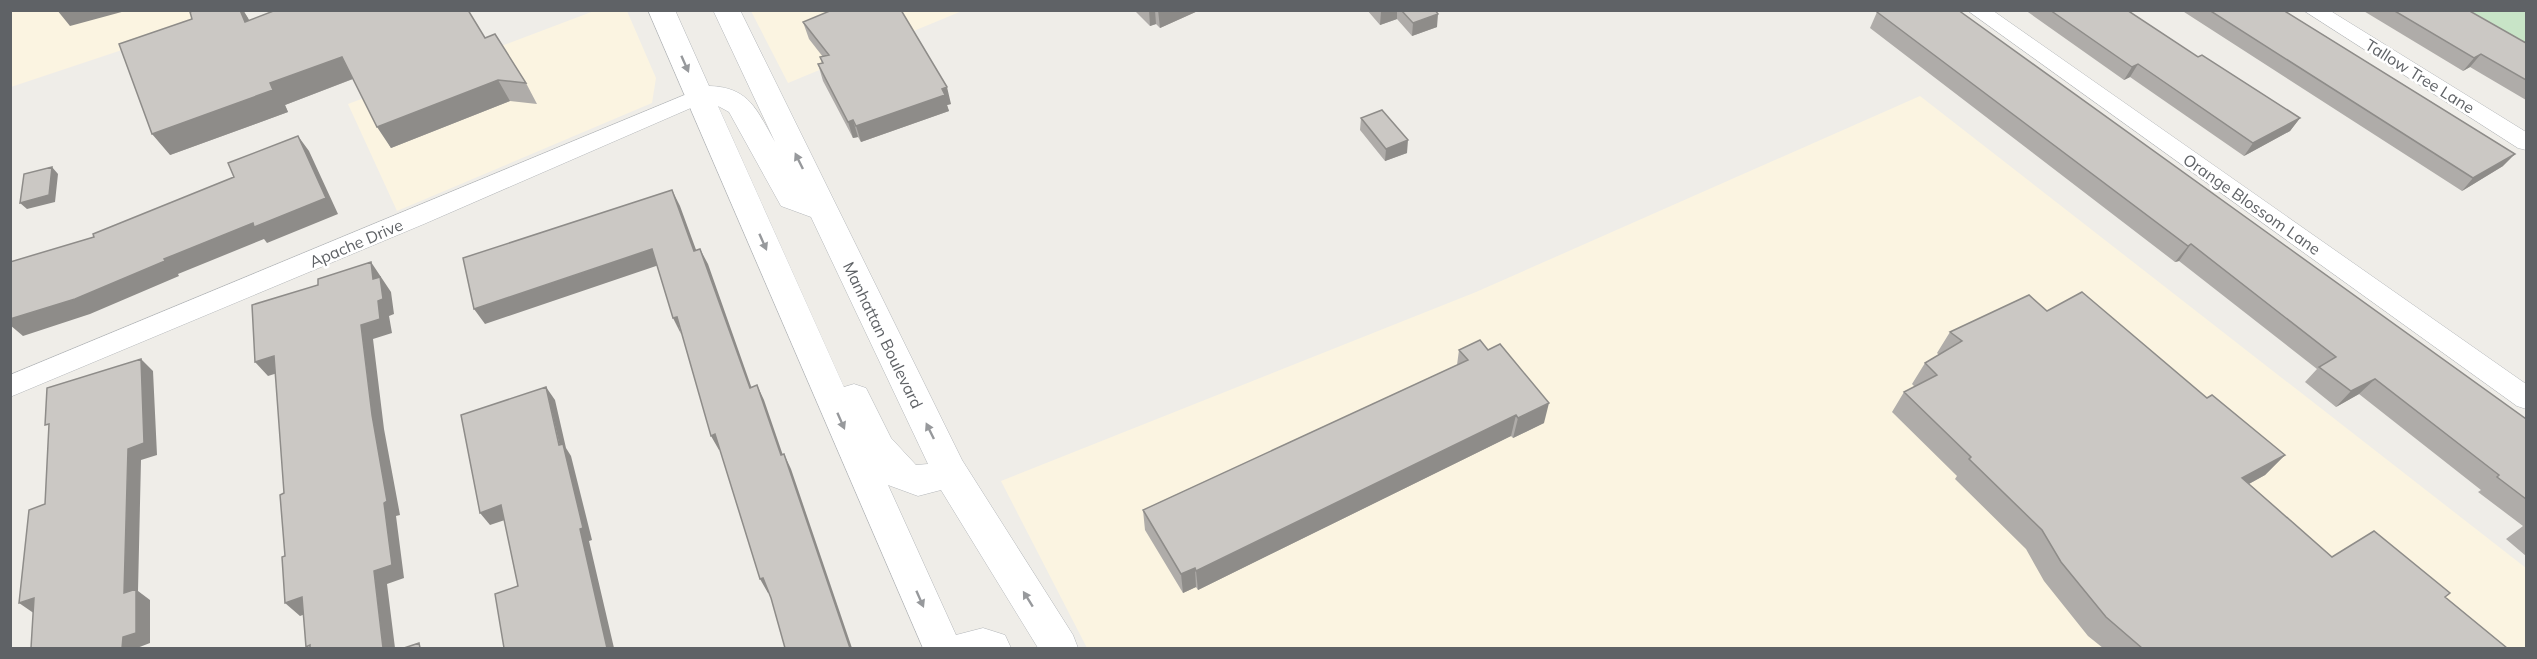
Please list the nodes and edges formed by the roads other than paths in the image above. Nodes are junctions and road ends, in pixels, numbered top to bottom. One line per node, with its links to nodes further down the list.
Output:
1 (661, 10): 5 (street, one-way to 5)
2 (726, 10): 7 (street, Manhattan Boulevard, one-way to 2)
3 (1977, 10): 10 (street, Orange Blossom Lane)
4 (2313, 10): 6 (street, Tallow Tree Lane)
5 (699, 96): 7 (street); 8 (street, one-way to 8); 9 (street, Apache Drive)
6 (2526, 142)
7 (822, 209): 11 (street, Manhattan Boulevard, one-way to 7)
8 (801, 329): 11 (street); 12 (street, one-way to 12)
9 (10, 387)
10 (2526, 398)
11 (949, 471): 15 (street, Manhattan Boulevard, one-way to 11)
12 (942, 648)
13 (968, 648): 14 (street)
14 (991, 648)
15 (1059, 648)

